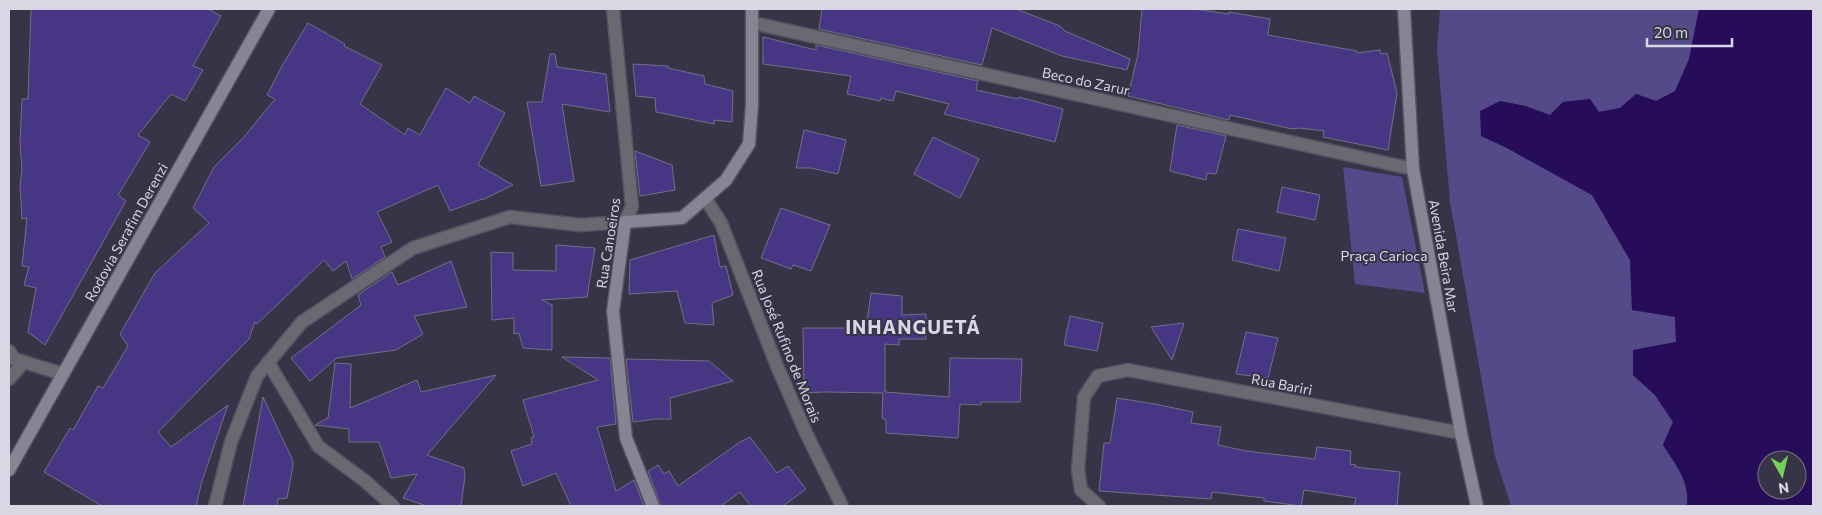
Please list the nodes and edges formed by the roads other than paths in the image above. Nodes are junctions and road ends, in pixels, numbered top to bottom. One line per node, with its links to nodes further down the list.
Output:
1 (269, 9): 12 (street, Rodovia Serafim Derenzi)
2 (613, 9): 8 (street, Rua Canoeiros)
3 (752, 9): 5 (street)
4 (1404, 9): 6 (street, Avenida Beira Mar)
5 (753, 22): 6 (street, Beco do Zarur); 7 (street)
6 (1413, 169): 14 (street, Avenida Beira Mar)
7 (705, 198): 8 (street); 19 (street, Rua José Rufino de Morais)
8 (625, 222): 11 (street); 18 (street, Rua Canoeiros)
9 (9, 351): 10 (street)
10 (24, 362): 12 (street); 13 (street)
11 (268, 362): 16 (street); 17 (street)
12 (63, 374): 15 (street, Rodovia Serafim Derenzi)
13 (9, 378)
14 (1462, 433): 20 (street, Rua Bariri); 21 (street, Avenida Beira Mar)
15 (9, 470)
16 (215, 506)
17 (393, 506)
18 (653, 506)
19 (842, 506)
20 (1099, 506)
21 (1477, 506)

